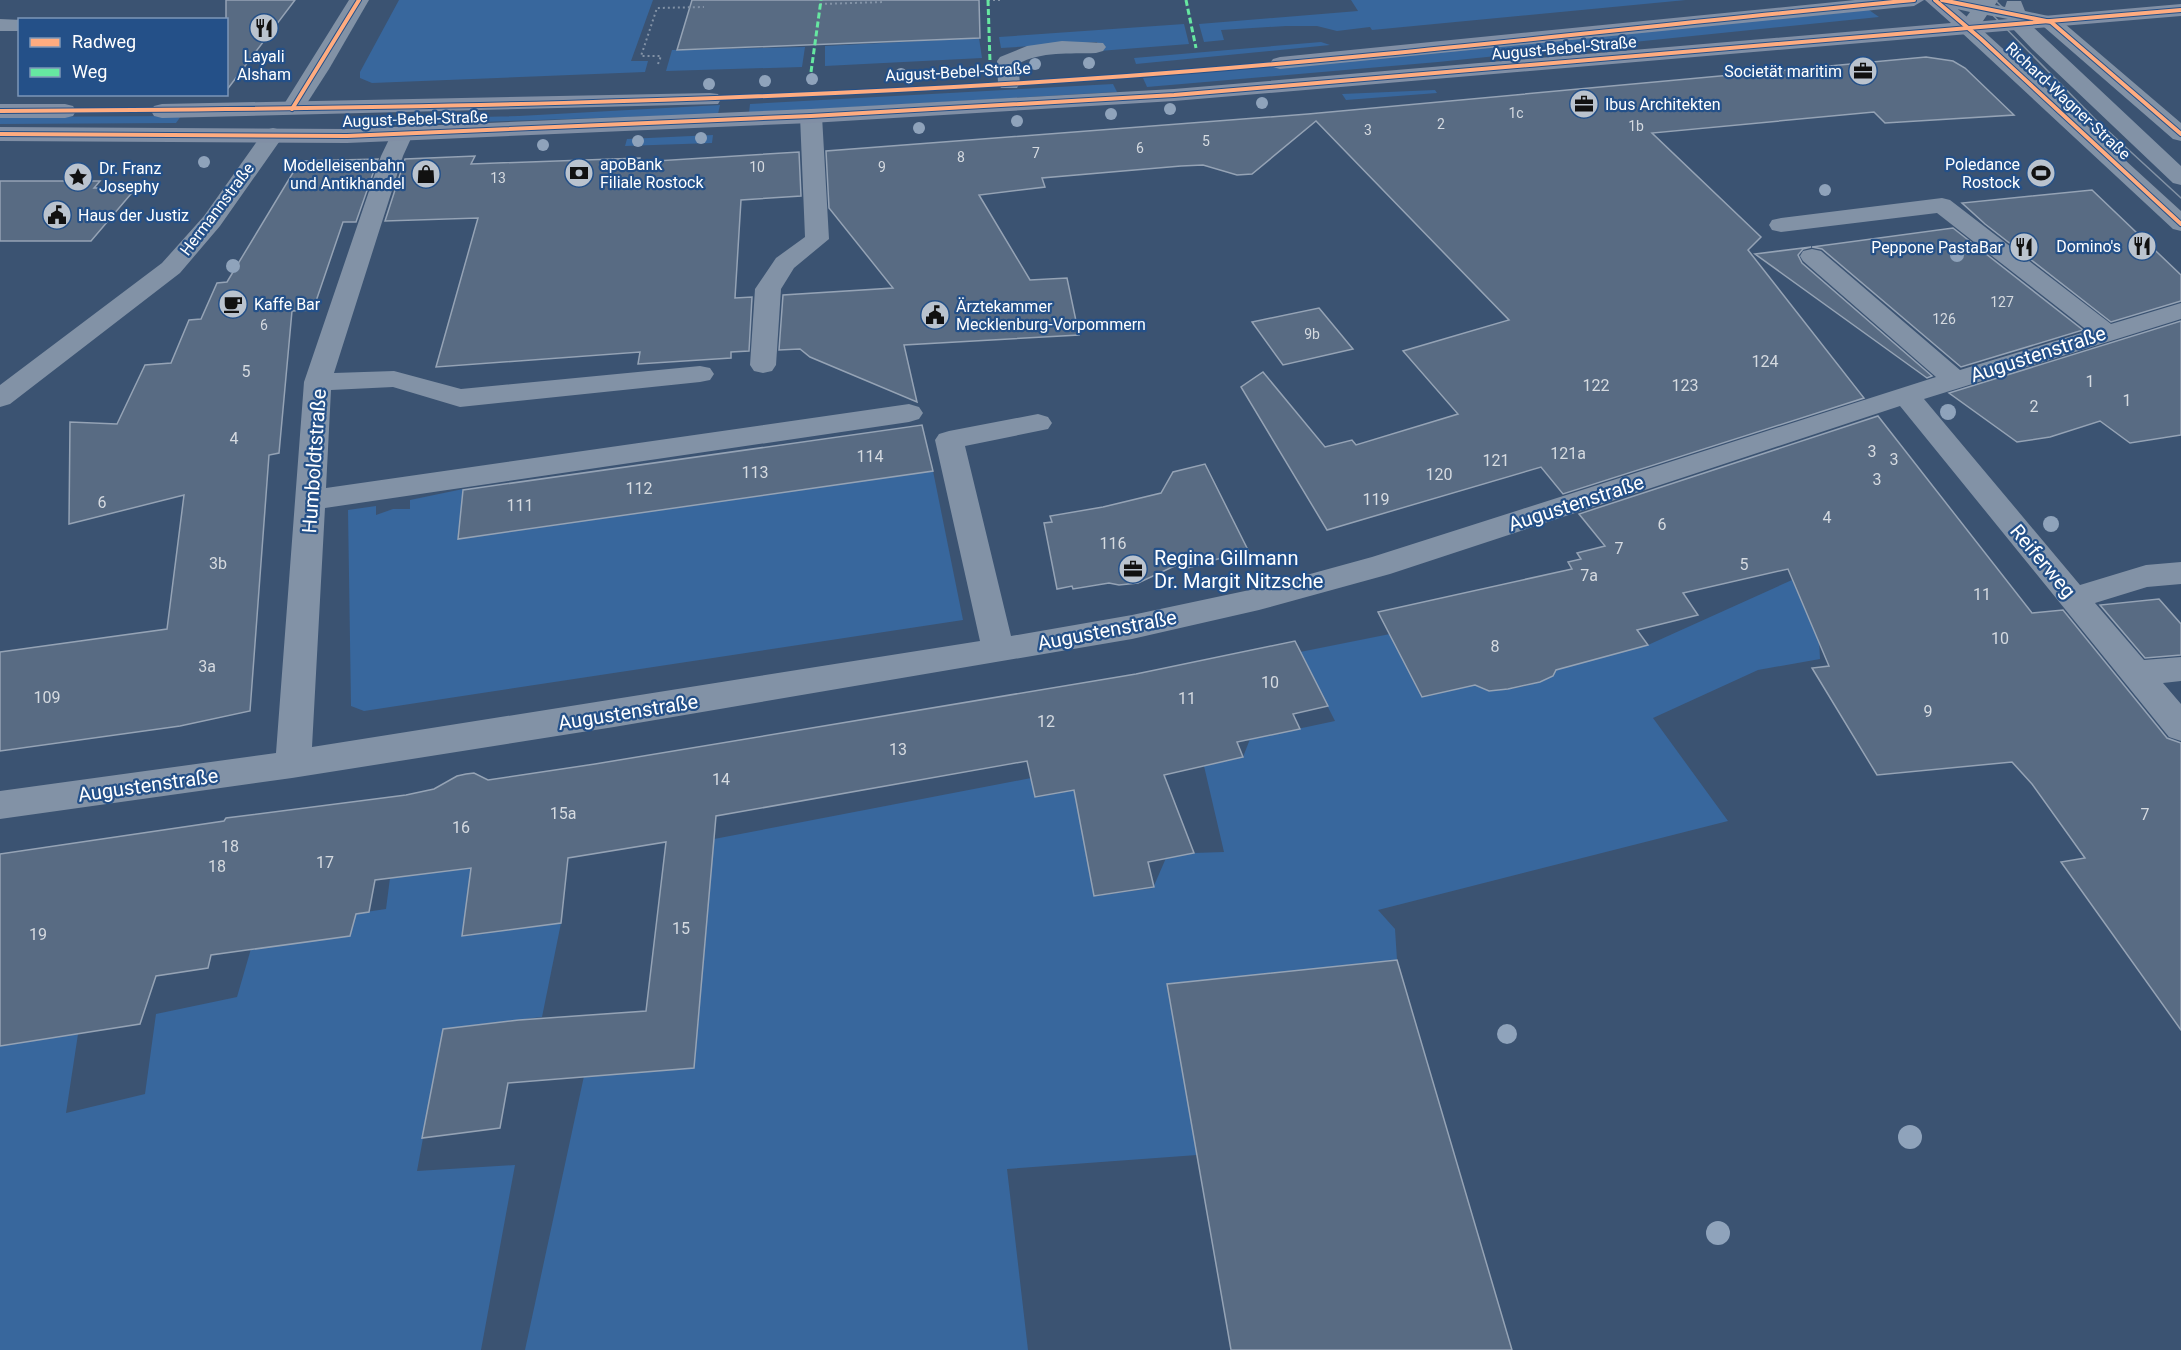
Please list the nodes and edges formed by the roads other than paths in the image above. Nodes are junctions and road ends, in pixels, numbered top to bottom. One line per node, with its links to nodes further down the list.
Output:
1 (359, 0): 15 (street, Hermannstraße)
2 (1914, 0): 14 (main road, August-Bebel-Straße)
3 (1934, 0): 11 (main road, Richard-Wagner-Straße); 12 (main road)
4 (1942, 0): 5 (street)
5 (1984, 4): 7 (street); 11 (street)
6 (2181, 10): 8 (main road, August-Bebel-Straße)
7 (2017, 13): 8 (main road, August-Bebel-Straße); 11 (main road, August-Bebel-Straße); 22 (street)
8 (2051, 22): 19 (street)
9 (0, 25): 10 (street)
10 (18, 25)
11 (1968, 28): 12 (main road, August-Bebel-Straße); 23 (street, Richard-Wagner-Straße)
12 (1907, 33): 17 (main road, August-Bebel-Straße)
13 (1096, 46): 14 (street)
14 (1009, 83): 15 (main road, August-Bebel-Straße)
15 (292, 109): 16 (main road, August-Bebel-Straße); 21 (main road, Hermannstraße)
16 (0, 111)
17 (811, 116): 18 (main road, August-Bebel-Straße); 28 (street)
18 (402, 134): 21 (main road, August-Bebel-Straße); 31 (street, Humboldtstraße)
19 (2181, 134)
20 (0, 135): 21 (main road, August-Bebel-Straße)
21 (273, 135): 33 (street, Hermannstraße)
22 (2181, 178)
23 (2181, 224)
24 (1781, 225): 27 (street)
25 (1812, 256): 30 (street)
26 (2181, 310): 27 (street, Augustenstraße)
27 (2105, 332): 30 (street, Augustenstraße)
28 (763, 365)
29 (700, 374): 31 (street)
30 (1956, 380): 32 (street, Augustenstraße)
31 (318, 382): 36 (street, Humboldtstraße)
32 (1905, 395): 38 (street, Reiferweg); 39 (street, Augustenstraße)
33 (0, 398)
34 (909, 413): 36 (street)
35 (1038, 423): 39 (street)
36 (310, 500): 43 (street, Humboldtstraße)
37 (2181, 573): 38 (street)
38 (2074, 598): 41 (street, Reiferweg)
39 (998, 650): 43 (street, Augustenstraße)
40 (2181, 669): 41 (street)
41 (2136, 674): 42 (street, Reiferweg)
42 (2181, 728)
43 (292, 764): 44 (street, Augustenstraße)
44 (0, 806)

